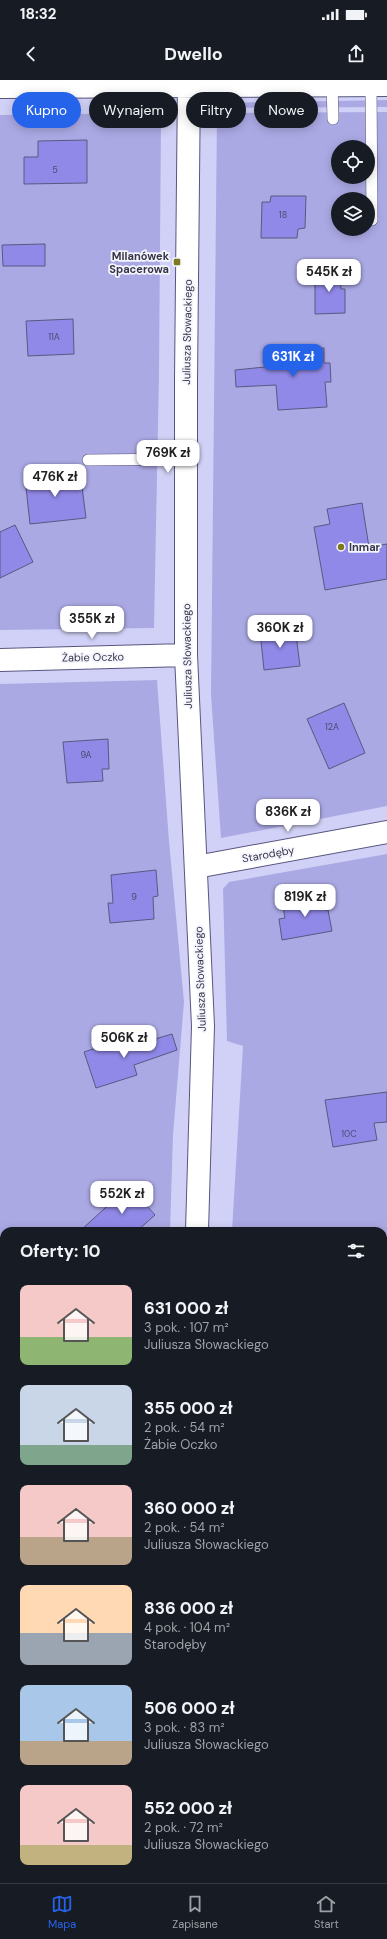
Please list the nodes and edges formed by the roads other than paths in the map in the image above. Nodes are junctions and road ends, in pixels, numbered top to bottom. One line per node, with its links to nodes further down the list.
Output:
1 (189, 83): 2 (street); 4 (street); 7 (street, Juliusza Słowackiego)
2 (332, 83): 3 (street); 5 (lane)
3 (379, 85): 6 (lane)
4 (0, 87)
5 (333, 119)
6 (373, 192)
7 (185, 459): 8 (lane); 9 (street, Juliusza Słowackiego)
8 (88, 460)
9 (186, 655): 10 (street, Żabie Oczko); 12 (street, Juliusza Słowackiego)
10 (0, 660)
11 (387, 832): 12 (street, Starodęby)
12 (196, 867): 13 (street, Juliusza Słowackiego)
13 (197, 1227)

